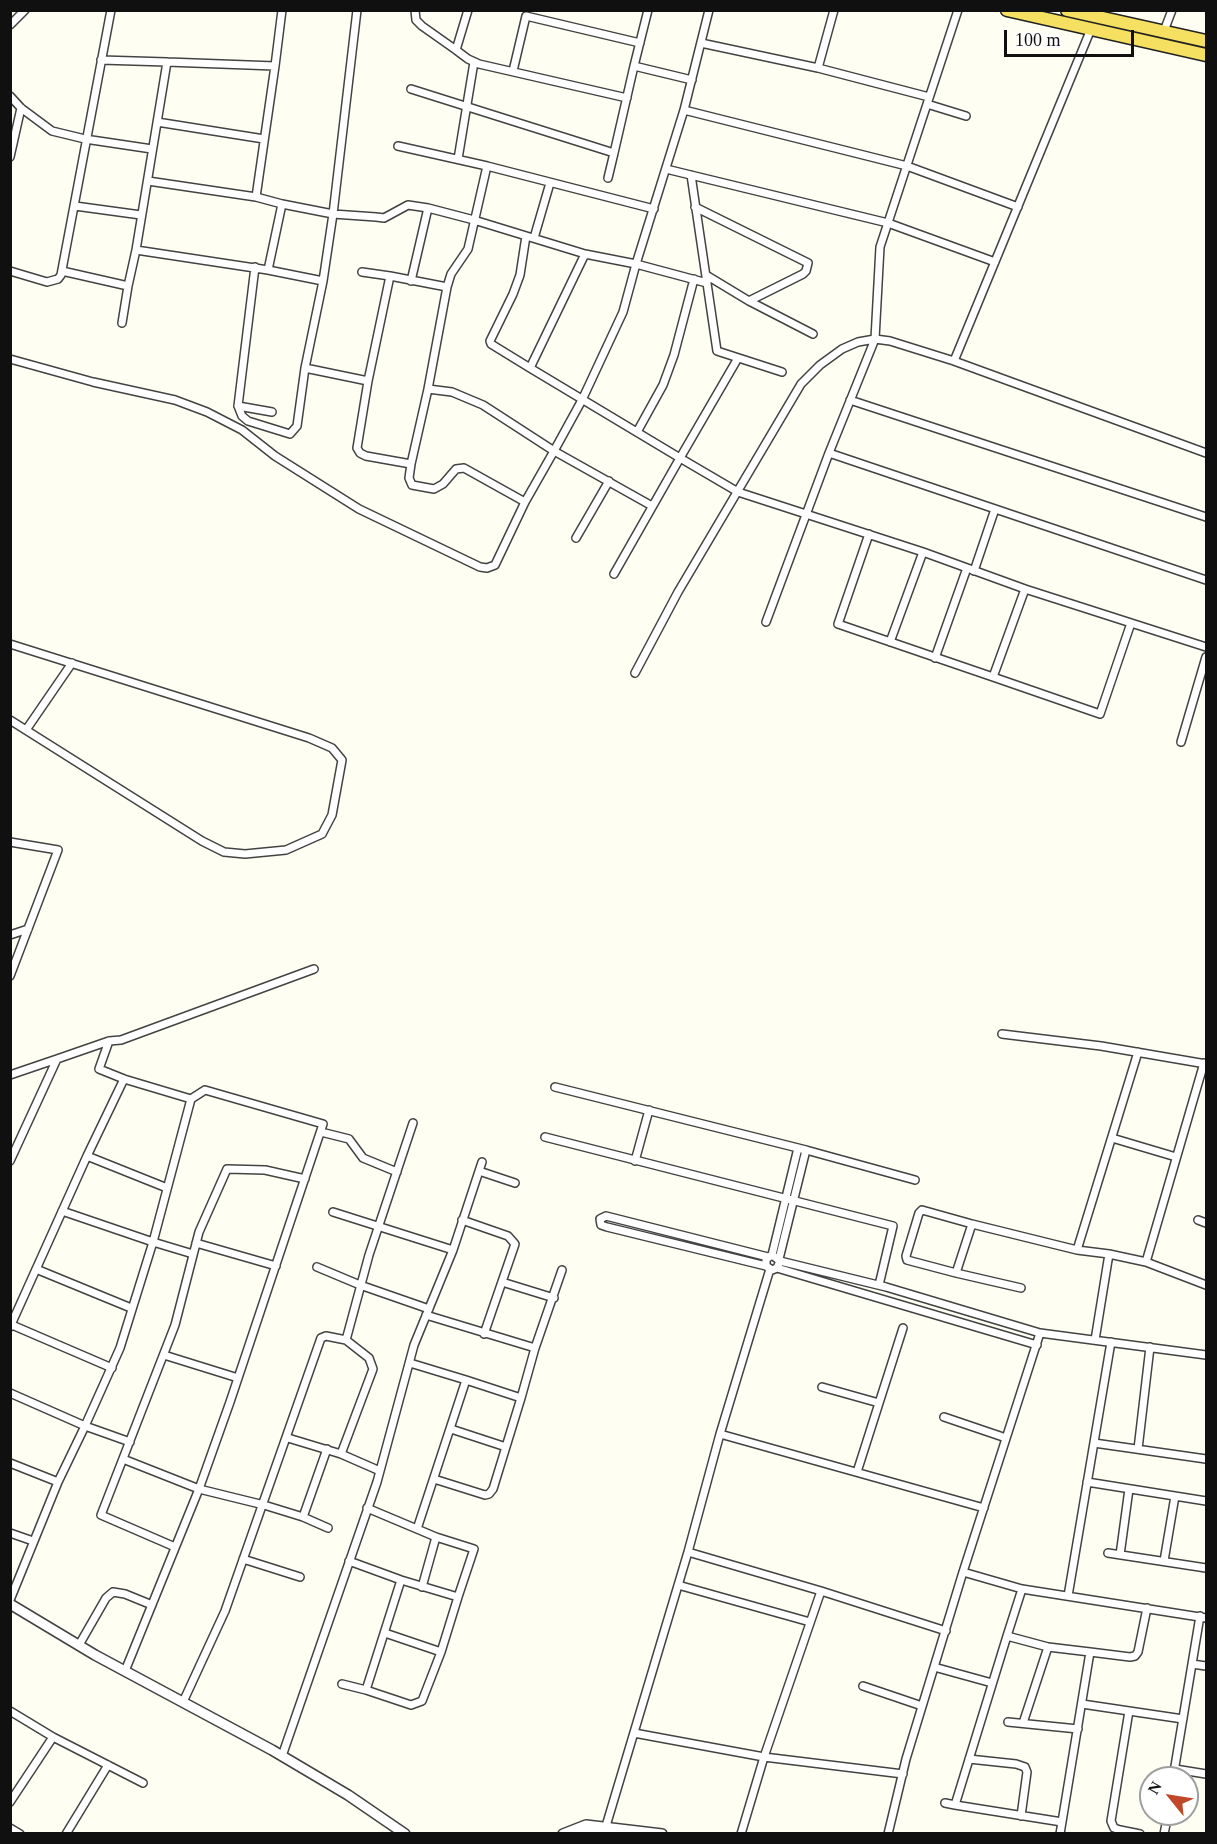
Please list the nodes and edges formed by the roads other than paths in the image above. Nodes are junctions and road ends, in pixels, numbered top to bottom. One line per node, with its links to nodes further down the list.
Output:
1 (25, 10): 16 (street)
2 (111, 10): 24 (street)
3 (282, 10): 27 (street)
4 (357, 10): 62 (street)
5 (415, 10): 22 (street)
6 (468, 10): 22 (street)
7 (648, 10): 20 (street)
8 (709, 10): 21 (street)
9 (834, 10): 29 (street)
10 (958, 10): 35 (street)
11 (1007, 10): 17 (highway)
12 (1067, 10): 15 (highway)
13 (1172, 10): 18 (street)
14 (527, 13): 20 (street); 30 (street)
15 (1108, 15): 18 (highway)
16 (10, 25)
17 (1091, 29): 23 (highway); 59 (street)
18 (1164, 31): 19 (highway)
19 (1206, 41)
20 (640, 43): 28 (street)
21 (701, 43): 29 (street); 31 (street)
22 (456, 50): 26 (street)
23 (1206, 55)
24 (102, 60): 25 (street); 41 (street)
25 (167, 62): 27 (street); 40 (street)
26 (474, 62): 30 (street); 36 (street)
27 (275, 66): 42 (street)
28 (634, 66): 31 (street); 34 (street)
29 (818, 68): 35 (street)
30 (513, 71): 34 (street)
31 (692, 80): 38 (street)
32 (411, 89): 36 (street)
33 (10, 96): 37 (street)
34 (627, 98): 45 (street)
35 (928, 101): 39 (street); 49 (street)
36 (467, 107): 45 (street); 47 (street)
37 (21, 108): 41 (street); 46 (street)
38 (684, 110): 49 (street); 50 (street)
39 (966, 116)
40 (157, 122): 42 (street); 44 (street)
41 (85, 139): 44 (street); 57 (street)
42 (264, 139): 55 (street)
43 (398, 146): 47 (street)
44 (152, 149): 53 (street)
45 (614, 153): 52 (street)
46 (10, 157)
47 (458, 159): 48 (street)
48 (487, 166): 54 (street); 64 (street)
49 (907, 166): 59 (street); 65 (street)
50 (666, 169): 51 (street); 61 (street)
51 (691, 175): 58 (street); 65 (street)
52 (608, 178)
53 (148, 181): 55 (street); 63 (street)
54 (550, 183): 61 (street); 66 (street)
55 (256, 196): 56 (street)
56 (282, 204): 62 (street); 72 (street)
57 (75, 206): 63 (street); 74 (street)
58 (695, 207): 78 (street); 83 (street)
59 (1018, 207): 69 (street)
60 (428, 208): 62 (street); 64 (street); 80 (street)
61 (654, 209): 70 (street)
62 (333, 214): 79 (street)
63 (141, 215): 67 (street)
64 (474, 220): 66 (street); 82 (street)
65 (888, 223): 69 (street); 86 (street)
66 (530, 237): 68 (street); 91 (street)
67 (136, 250): 71 (street); 81 (street)
68 (585, 254): 70 (street); 91 (street)
69 (995, 262): 89 (street)
70 (636, 264): 77 (street); 95 (street)
71 (255, 267): 72 (street); 97 (street)
72 (268, 270): 79 (street)
73 (10, 271): 74 (street)
74 (62, 271): 81 (street)
75 (362, 272): 76 (street)
76 (390, 276): 80 (street); 93 (street)
77 (694, 279): 78 (street); 99 (street)
78 (706, 279): 83 (street); 87 (street)
79 (323, 281): 90 (street)
80 (411, 281): 82 (street)
81 (128, 286): 84 (street)
82 (447, 287): 94 (street)
83 (749, 301): 85 (street)
84 (122, 323)
85 (813, 334)
86 (875, 339): 89 (street); 96 (street); 106 (street)
87 (738, 358): 92 (street); 103 (street)
88 (10, 359): 107 (street)
89 (954, 362): 102 (street)
90 (305, 368): 93 (street); 97 (street)
91 (530, 368): 95 (street)
92 (782, 372)
93 (368, 381): 104 (street)
94 (429, 388): 100 (street); 104 (street)
95 (582, 400): 99 (street); 100 (street)
96 (850, 400): 101 (street); 111 (street)
97 (238, 406): 98 (street)
98 (272, 412)
99 (637, 432): 103 (street)
100 (554, 451): 105 (street); 107 (street)
101 (829, 453): 109 (street); 110 (street)
102 (1206, 453)
103 (680, 458): 106 (street); 108 (street)
104 (411, 464): 107 (street)
105 (609, 481): 108 (street); 113 (street)
106 (738, 492): 110 (street); 127 (street)
107 (525, 502)
108 (652, 506): 116 (street)
109 (995, 509): 115 (street); 117 (street)
110 (806, 514): 112 (street); 119 (street)
111 (1206, 517)
112 (869, 534): 114 (street); 121 (street)
113 (576, 538)
114 (923, 552): 115 (street); 121 (street)
115 (970, 569): 118 (street); 125 (street)
116 (614, 574)
117 (1206, 580)
118 (1025, 589): 120 (street); 128 (street)
119 (766, 622)
120 (1131, 623): 123 (street); 128 (street)
121 (890, 642): 125 (street)
122 (10, 644): 126 (street)
123 (1206, 647)
124 (1206, 657): 131 (street)
125 (935, 658): 128 (street)
126 (72, 663): 130 (street); 130 (street)
127 (635, 673)
128 (993, 677)
129 (10, 720): 130 (street)
130 (26, 730)
131 (1181, 742)
132 (10, 842): 133 (street)
133 (28, 929): 134 (street); 136 (street)
134 (10, 935)
135 (314, 969): 138 (street)
136 (10, 976)
137 (1002, 1034): 139 (street)
138 (109, 1041): 140 (street); 143 (street)
139 (1138, 1052): 141 (street); 150 (street)
140 (57, 1059): 142 (street); 154 (street)
141 (1205, 1064): 153 (street)
142 (10, 1075)
143 (124, 1079): 145 (street); 152 (street)
144 (555, 1087): 146 (street)
145 (191, 1099): 148 (street); 162 (street)
146 (649, 1110): 151 (street); 155 (street)
147 (413, 1123): 158 (street)
148 (321, 1132): 158 (street); 159 (street)
149 (545, 1137): 155 (street)
150 (1112, 1138): 153 (street); 176 (street)
151 (802, 1149): 160 (street); 163 (street)
152 (87, 1156): 162 (street); 164 (street)
153 (1176, 1157): 180 (street)
154 (10, 1161)
155 (635, 1161): 163 (street)
156 (482, 1162): 157 (street)
157 (479, 1171): 161 (street); 166 (street)
158 (397, 1172): 171 (street)
159 (305, 1179): 174 (street); 182 (street)
160 (915, 1180)
161 (515, 1183)
162 (167, 1188): 173 (street)
163 (790, 1199): 179 (street); 181 (street); 190 (street)
164 (63, 1210): 173 (street); 184 (street)
165 (333, 1212): 171 (street)
166 (462, 1220): 175 (street); 187 (street)
167 (1198, 1220): 168 (street)
168 (1206, 1223)
169 (972, 1224): 176 (street); 186 (street); 186 (street)
170 (651, 1227): 172 (street); 172 (street); 179 (street)
171 (378, 1228): 175 (street); 189 (street)
172 (648, 1238): 181 (street)
173 (153, 1242): 177 (street); 193 (street)
174 (196, 1243): 177 (street); 182 (street)
175 (453, 1250): 194 (street)
176 (1077, 1250): 178 (street)
177 (194, 1254): 205 (street)
178 (1109, 1254): 180 (street); 200 (street)
179 (770, 1256): 181 (street); 181 (street)
180 (1146, 1262): 188 (street)
181 (774, 1265): 190 (street); 202 (street); 218 (street)
182 (276, 1266): 209 (street)
183 (317, 1267): 189 (street)
184 (36, 1269): 193 (street); 195 (street)
185 (562, 1270): 192 (street)
186 (956, 1273): 191 (street)
187 (502, 1282): 192 (street); 198 (street)
188 (1206, 1284)
189 (360, 1285): 194 (street); 199 (street)
190 (879, 1285): 197 (street)
191 (1021, 1288)
192 (554, 1298): 204 (street)
193 (131, 1308): 208 (street)
194 (428, 1312): 198 (street); 207 (street)
195 (11, 1326): 208 (street)
196 (903, 1328): 214 (street)
197 (1040, 1333): 200 (street); 202 (street)
198 (484, 1334): 204 (street)
199 (346, 1340): 219 (street); 226 (street)
200 (1095, 1340): 201 (street)
201 (1111, 1342): 203 (street); 222 (street)
202 (1037, 1345): 220 (street)
203 (1150, 1347): 206 (street); 225 (street)
204 (535, 1348): 213 (street)
205 (164, 1355): 209 (street); 221 (street)
206 (1206, 1355)
207 (410, 1363): 210 (street); 230 (street)
208 (112, 1368): 216 (street)
209 (238, 1378): 235 (street)
210 (466, 1380): 213 (street); 217 (street)
211 (822, 1387): 214 (street)
212 (10, 1393): 216 (street)
213 (521, 1398): 223 (street)
214 (879, 1402): 231 (street)
215 (945, 1417): 220 (street)
216 (85, 1426): 221 (street); 233 (street)
217 (451, 1429): 223 (street); 232 (street)
218 (720, 1434): 231 (street); 249 (street)
219 (288, 1438): 224 (street); 239 (street)
220 (1006, 1438): 241 (street)
221 (130, 1442): 227 (street)
222 (1094, 1443): 225 (street); 234 (street)
223 (506, 1447): 232 (street)
224 (327, 1449): 226 (street); 242 (street)
225 (1137, 1449): 228 (street)
226 (342, 1454): 230 (street)
227 (123, 1459): 235 (street); 248 (street)
228 (1206, 1459)
229 (10, 1463): 233 (street)
230 (380, 1471): 240 (street)
231 (857, 1472): 241 (street)
232 (434, 1479): 244 (street)
233 (58, 1482): 247 (street)
234 (1087, 1482): 236 (street); 263 (street)
235 (199, 1489): 239 (street); 248 (street)
236 (1129, 1489): 237 (street); 251 (street)
237 (1174, 1496): 238 (street); 254 (street)
238 (1206, 1501)
239 (264, 1505): 242 (street); 252 (street)
240 (367, 1508): 244 (street); 253 (street)
241 (984, 1508): 256 (street)
242 (303, 1517): 243 (street)
243 (328, 1528)
244 (417, 1529): 246 (street)
245 (10, 1533): 247 (street)
246 (436, 1537): 260 (street); 264 (street)
247 (33, 1541): 265 (street)
248 (175, 1547): 267 (street)
249 (688, 1552): 259 (street); 262 (street)
250 (1108, 1553): 251 (street)
251 (1120, 1555): 254 (street)
252 (243, 1559): 257 (street); 286 (street)
253 (349, 1561): 258 (street); 297 (street)
254 (1164, 1561): 255 (street)
255 (1206, 1566)
256 (963, 1572): 261 (street); 271 (street)
257 (300, 1577)
258 (401, 1580): 260 (street); 272 (street)
259 (678, 1585): 270 (street); 295 (street)
260 (422, 1587): 264 (street)
261 (1022, 1589): 263 (street); 273 (street)
262 (821, 1591): 270 (street); 271 (street)
263 (1068, 1596): 268 (street)
264 (458, 1597): 276 (street)
265 (10, 1600)
266 (10, 1604): 274 (street)
267 (152, 1605): 274 (street); 281 (street)
268 (1147, 1608): 269 (street); 277 (street)
269 (1203, 1617): 278 (street)
270 (810, 1622): 298 (street)
271 (946, 1631): 280 (street)
272 (385, 1633): 276 (street); 285 (street)
273 (1007, 1636): 275 (street); 282 (street)
274 (79, 1645): 281 (street)
275 (1048, 1647): 277 (street); 293 (street)
276 (441, 1652): 285 (street)
277 (1090, 1652): 287 (street)
278 (1192, 1664): 279 (street); 291 (street)
279 (1206, 1666)
280 (934, 1667): 282 (street); 288 (street)
281 (125, 1671): 286 (street)
282 (992, 1683): 299 (street)
283 (342, 1684): 285 (street)
284 (863, 1686): 288 (street)
285 (366, 1690)
286 (183, 1702): 297 (street)
287 (1082, 1704): 290 (street); 294 (street)
288 (922, 1706): 302 (street)
289 (10, 1711): 296 (street)
290 (1129, 1711): 291 (street); 319 (street)
291 (1183, 1719): 301 (street)
292 (1008, 1722): 293 (street)
293 (1023, 1723): 294 (street)
294 (1077, 1729): 308 (street)
295 (634, 1733): 298 (street); 310 (street)
296 (53, 1737): 300 (street); 304 (street)
297 (282, 1756): 313 (street)
298 (764, 1757): 302 (street); 316 (street)
299 (969, 1759): 306 (street); 307 (street)
300 (108, 1765): 303 (street); 312 (street)
301 (1175, 1766)
302 (903, 1774): 317 (street)
303 (143, 1783)
304 (10, 1803)
305 (945, 1803): 306 (street)
306 (955, 1805): 307 (street)
307 (1021, 1816): 308 (street)
308 (1062, 1822): 318 (street)
309 (10, 1828): 311 (street)
310 (606, 1830): 314 (street); 315 (street)
311 (20, 1833)
312 (66, 1833)
313 (405, 1833)
314 (563, 1833)
315 (662, 1833)
316 (741, 1833)
317 (888, 1833)
318 (1060, 1833)
319 (1140, 1833)

